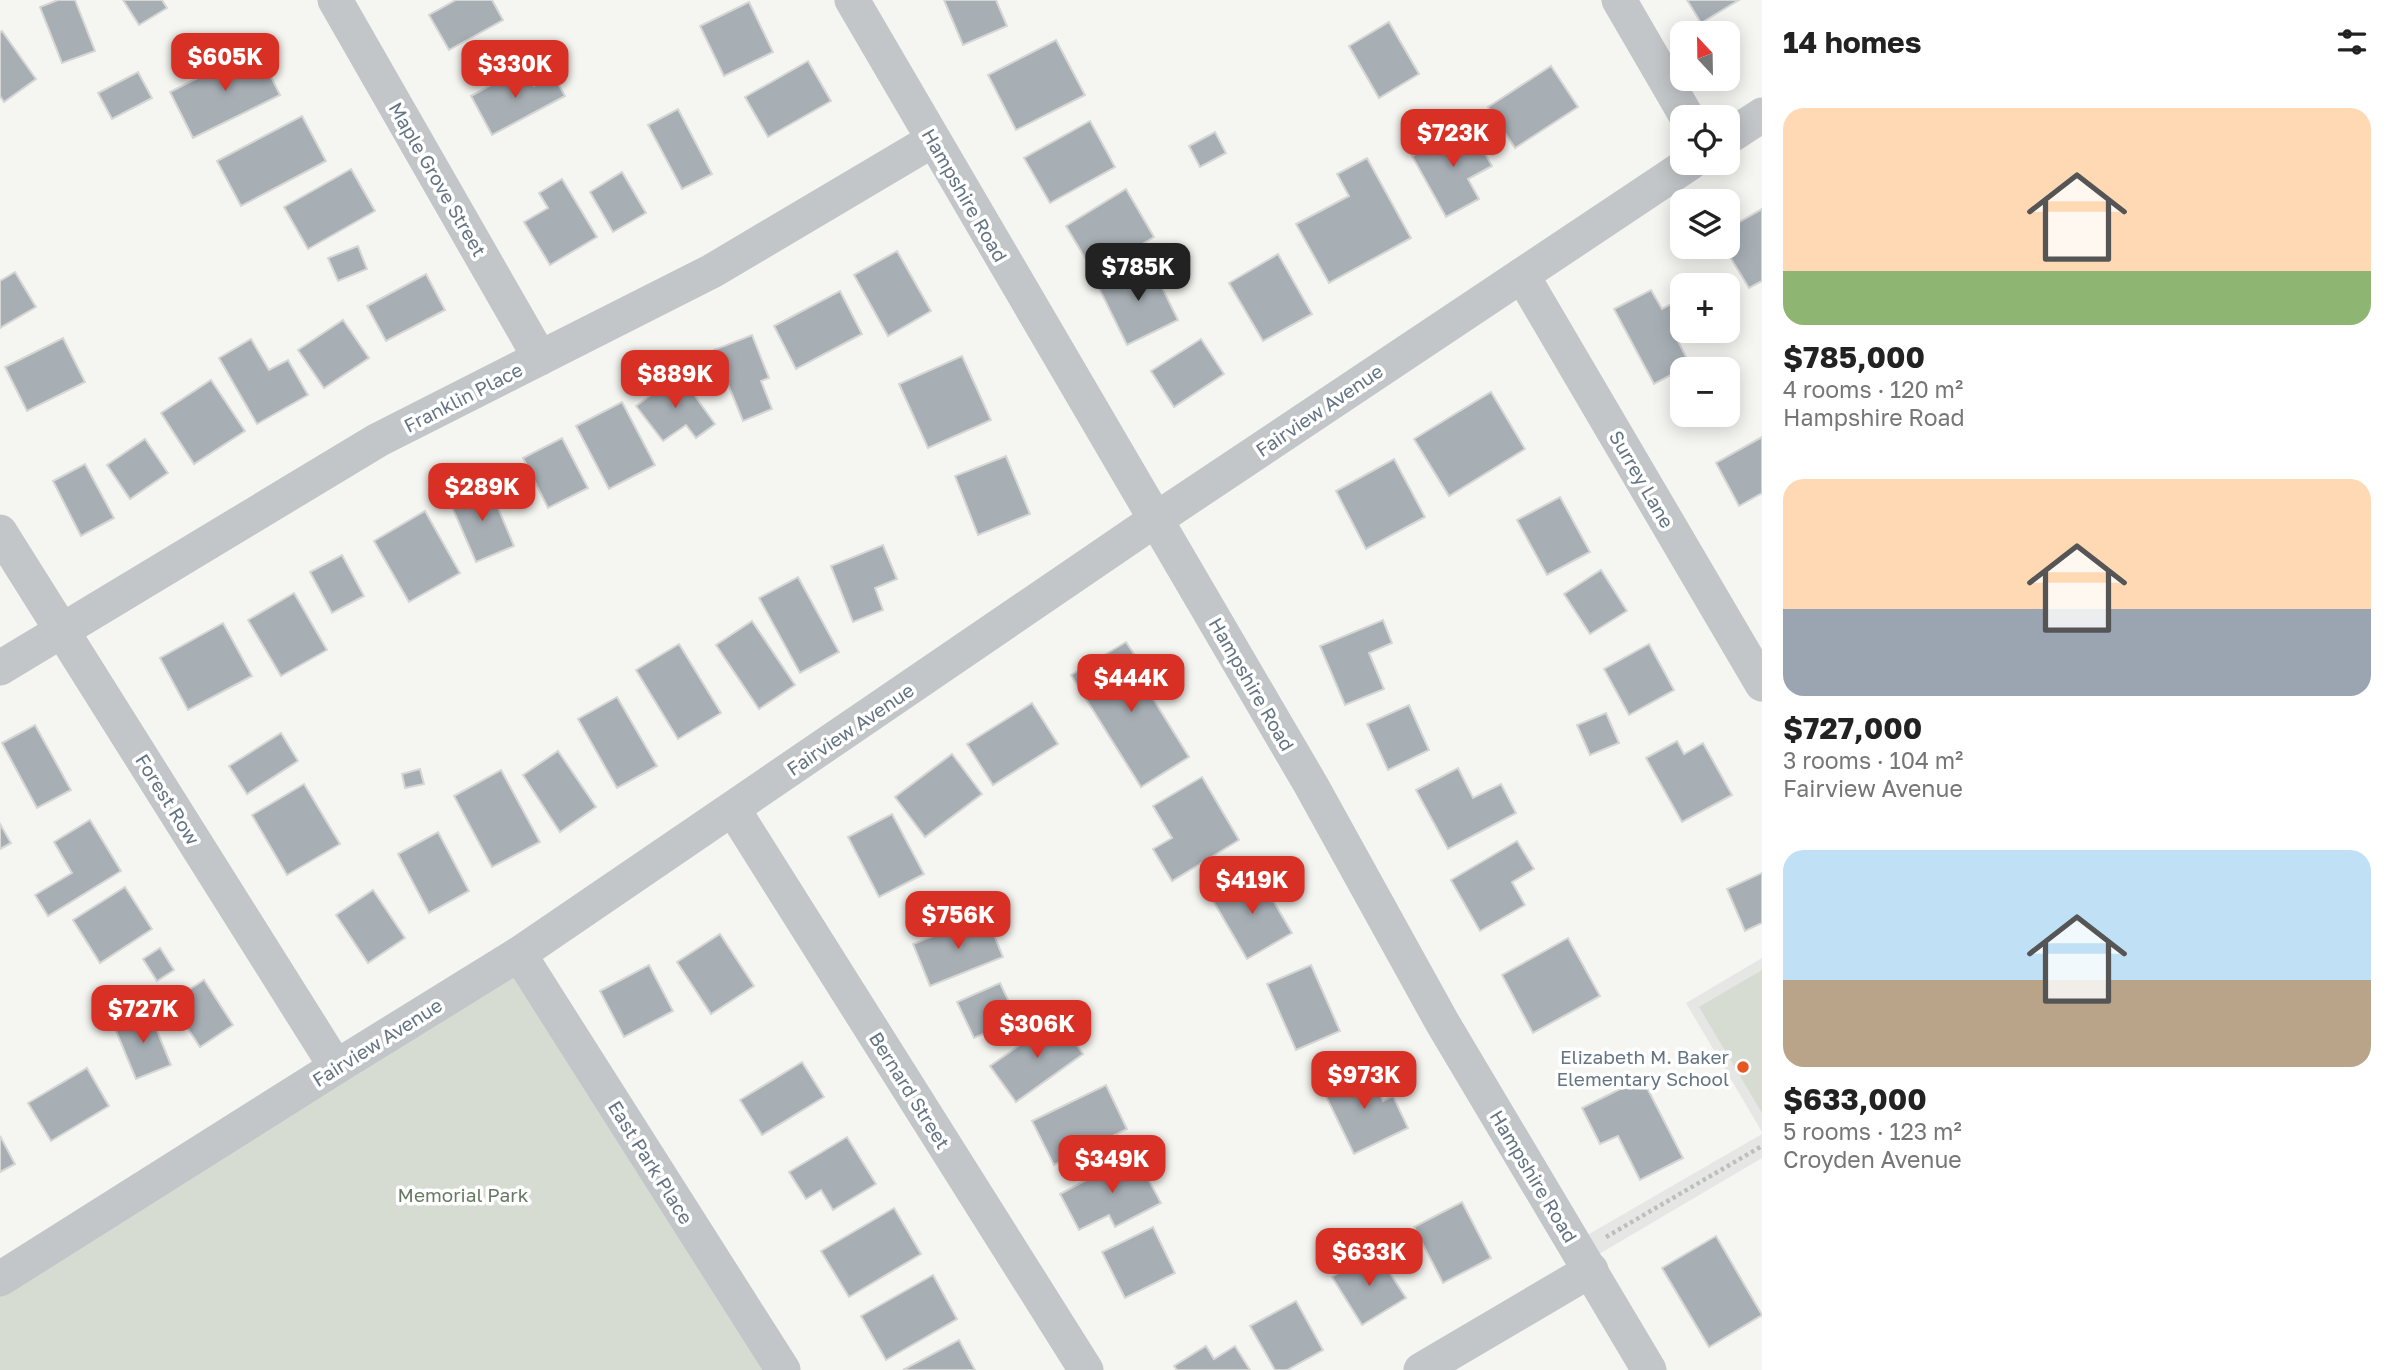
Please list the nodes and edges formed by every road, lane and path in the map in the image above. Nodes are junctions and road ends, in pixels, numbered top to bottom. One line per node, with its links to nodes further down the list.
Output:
1 (335, 0): 10 (street, Maple Grove Street)
2 (852, 0): 7 (street, Hampshire Road)
3 (1619, 0): 4 (street)
4 (1680, 105)
5 (1762, 115): 6 (street)
6 (1740, 129)
7 (933, 140): 10 (street, Franklin Place); 11 (street, Hampshire Road)
8 (1672, 175): 9 (street, Fairview Avenue)
9 (1522, 275): 11 (street, Fairview Avenue); 15 (street, Surrey Lane)
10 (540, 358): 13 (street, Franklin Place)
11 (1155, 520): 16 (street, Fairview Avenue); 21 (street, Hampshire Road)
12 (0, 532): 13 (street, Forest Row)
13 (62, 631): 14 (street, Franklin Place); 18 (street, Forest Row)
14 (0, 668)
15 (1762, 684)
16 (733, 809): 17 (street, Fairview Avenue); 24 (street, Bernard Street)
17 (519, 954): 18 (street, Fairview Avenue); 23 (street, East Park Place)
18 (336, 1067): 22 (street, Fairview Avenue)
19 (1762, 1146): 20 (path)
20 (1614, 1232)
21 (1591, 1270): 25 (street); 26 (street, Hampshire Road)
22 (0, 1279)
23 (783, 1370)
24 (1086, 1370)
25 (1421, 1370)
26 (1649, 1370)

